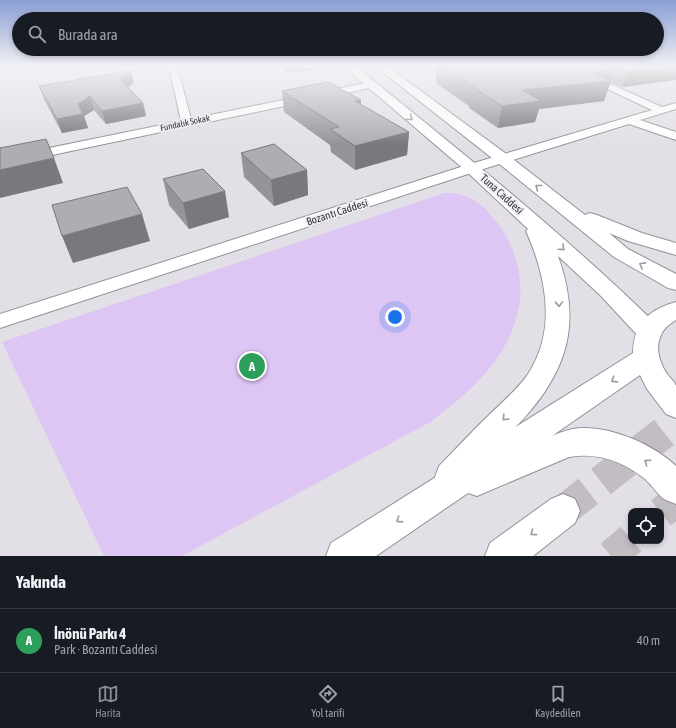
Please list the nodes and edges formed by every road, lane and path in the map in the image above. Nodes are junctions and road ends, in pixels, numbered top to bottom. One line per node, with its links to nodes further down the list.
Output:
1 (179, 92): 9 (street)
2 (336, 92): 9 (street, Fundalık Sokak)
3 (379, 92): 13 (main road, Tuna Caddesi, one-way to 13)
4 (414, 92): 11 (main road)
5 (620, 92): 7 (street)
6 (676, 106): 7 (street, Bozantı Caddesi)
7 (661, 110): 8 (street, Bozantı Caddesi)
8 (628, 120): 10 (street); 11 (street, Bozantı Caddesi)
9 (186, 123): 12 (street, Fundalık Sokak)
10 (676, 136)
11 (503, 159): 13 (street, Bozantı Caddesi); 14 (main road, one-way to 11)
12 (0, 162)
13 (472, 168): 15 (main road, Tuna Caddesi); 19 (street, Bozantı Caddesi)
14 (563, 206): 16 (main road); 17 (main road, one-way to 14)
15 (526, 217): 20 (main road, Tuna Caddesi, one-way to 20); 23 (main road, one-way to 23)
16 (676, 249)
17 (676, 284)
18 (676, 310): 20 (main road)
19 (0, 321)
20 (647, 345): 21 (main road); 23 (main road, one-way to 23)
21 (676, 406)
22 (676, 488): 23 (main road, one-way to 23)
23 (427, 502): 25 (main road, one-way to 25)
24 (563, 511): 26 (main road, one-way to 26)
25 (344, 556)
26 (503, 556)

